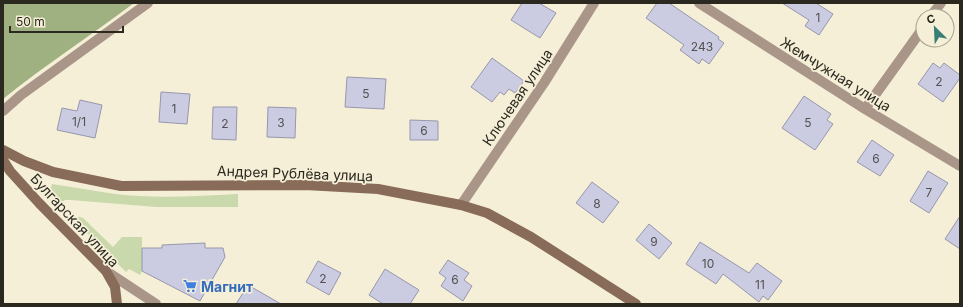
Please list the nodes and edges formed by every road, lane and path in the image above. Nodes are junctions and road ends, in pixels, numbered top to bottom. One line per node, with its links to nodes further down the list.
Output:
1 (148, 3): 6 (street)
2 (594, 3): 10 (street, Ключевая улица)
3 (699, 3): 5 (street, Жемчужная улица)
4 (915, 39): 5 (street)
5 (865, 109): 9 (street, Жемчужная улица)
6 (3, 111)
7 (3, 150): 10 (street, Андрея Рублёва улица)
8 (3, 160): 11 (street, Булгарская улица)
9 (960, 166)
10 (461, 205): 14 (street, Андрея Рублёва улица)
11 (106, 271): 12 (street, Булгарская улица); 13 (street)
12 (117, 304)
13 (156, 304)
14 (636, 304)

